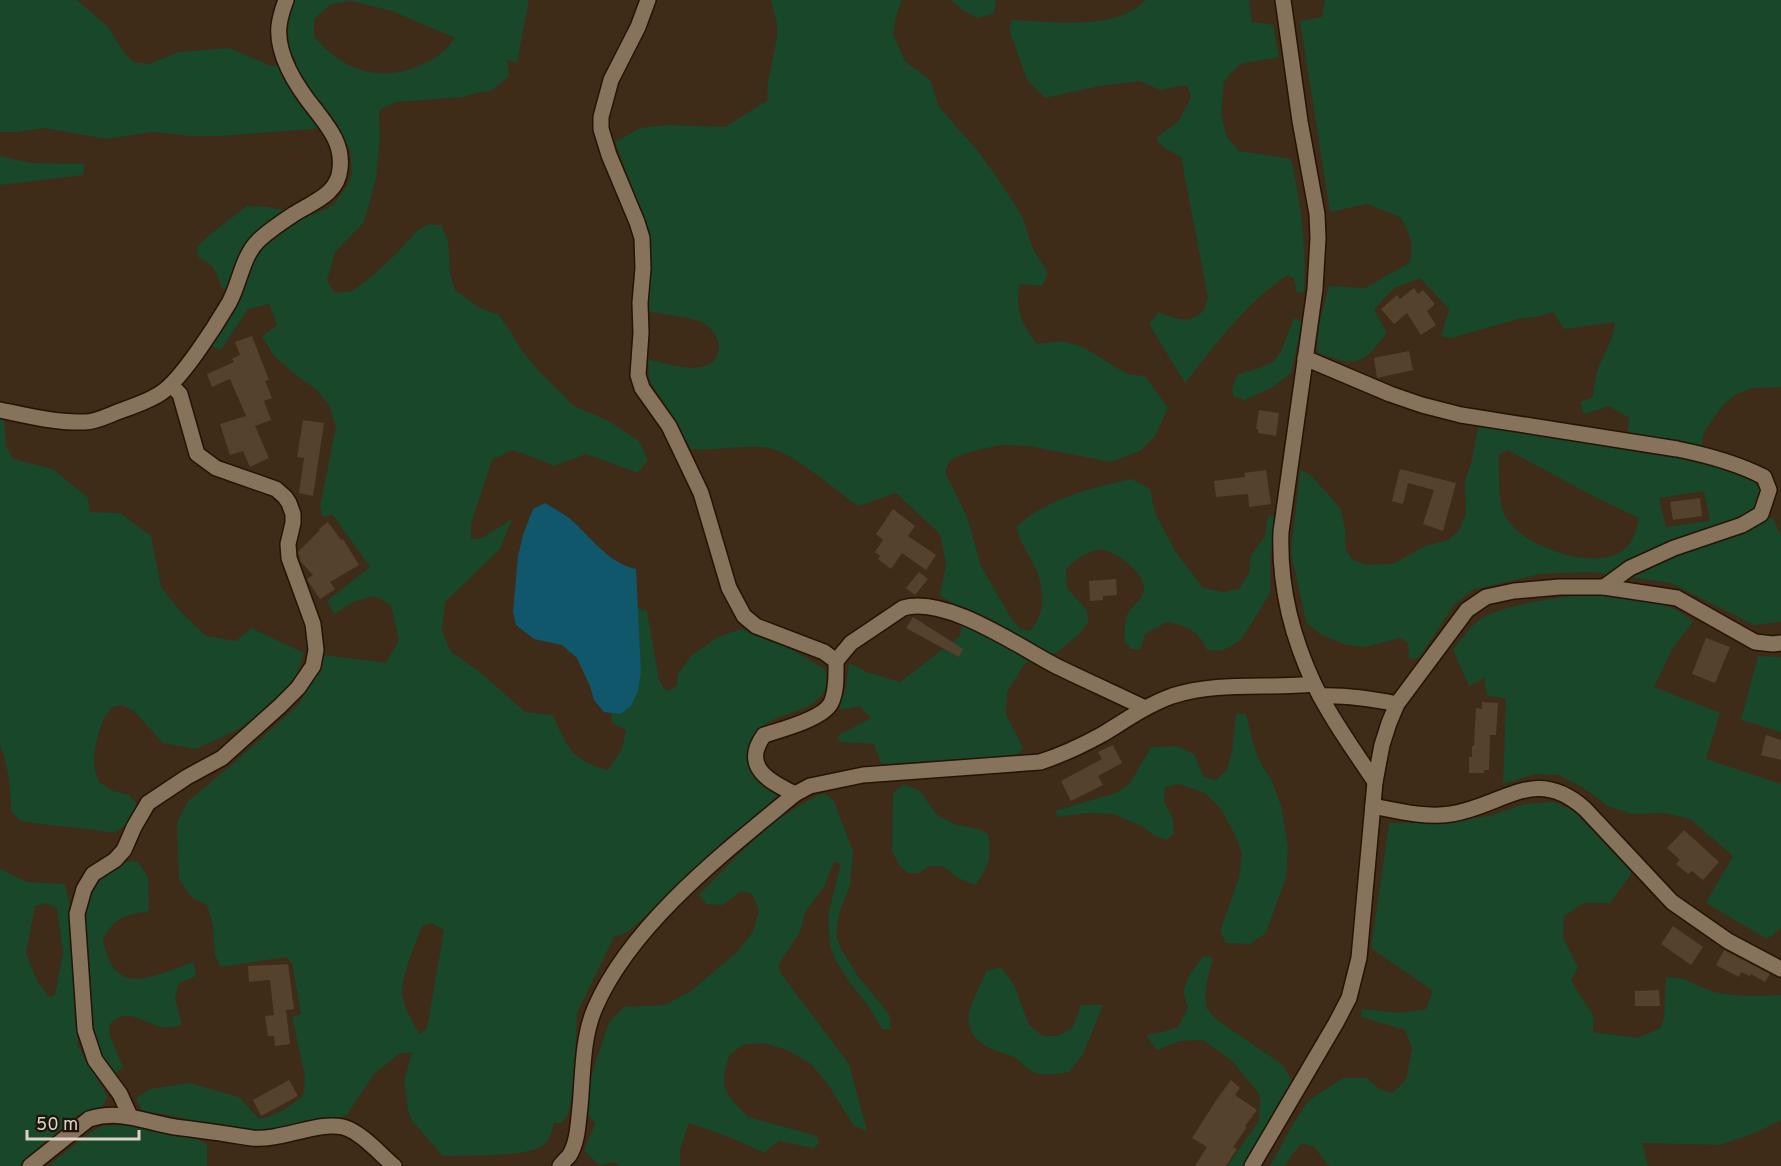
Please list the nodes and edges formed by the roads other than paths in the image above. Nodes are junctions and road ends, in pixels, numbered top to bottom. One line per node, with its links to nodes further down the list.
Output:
1 (286, 0): 5 (street)
2 (648, 0): 9 (street)
3 (1283, 0): 4 (street)
4 (1305, 358): 7 (street); 10 (street)
5 (171, 385): 6 (street); 17 (street)
6 (0, 410)
7 (1604, 587): 8 (street); 11 (street)
8 (1781, 643)
9 (836, 661): 12 (street); 14 (street)
10 (1317, 690): 11 (street); 12 (street); 13 (street)
11 (1397, 704): 13 (street)
12 (1145, 708): 14 (street)
13 (1375, 782): 15 (street)
14 (795, 794): 20 (street)
15 (1373, 806): 16 (street); 21 (street)
16 (1781, 969)
17 (130, 1116): 18 (street); 19 (street)
18 (30, 1166)
19 (394, 1166)
20 (560, 1166)
21 (1252, 1166)

